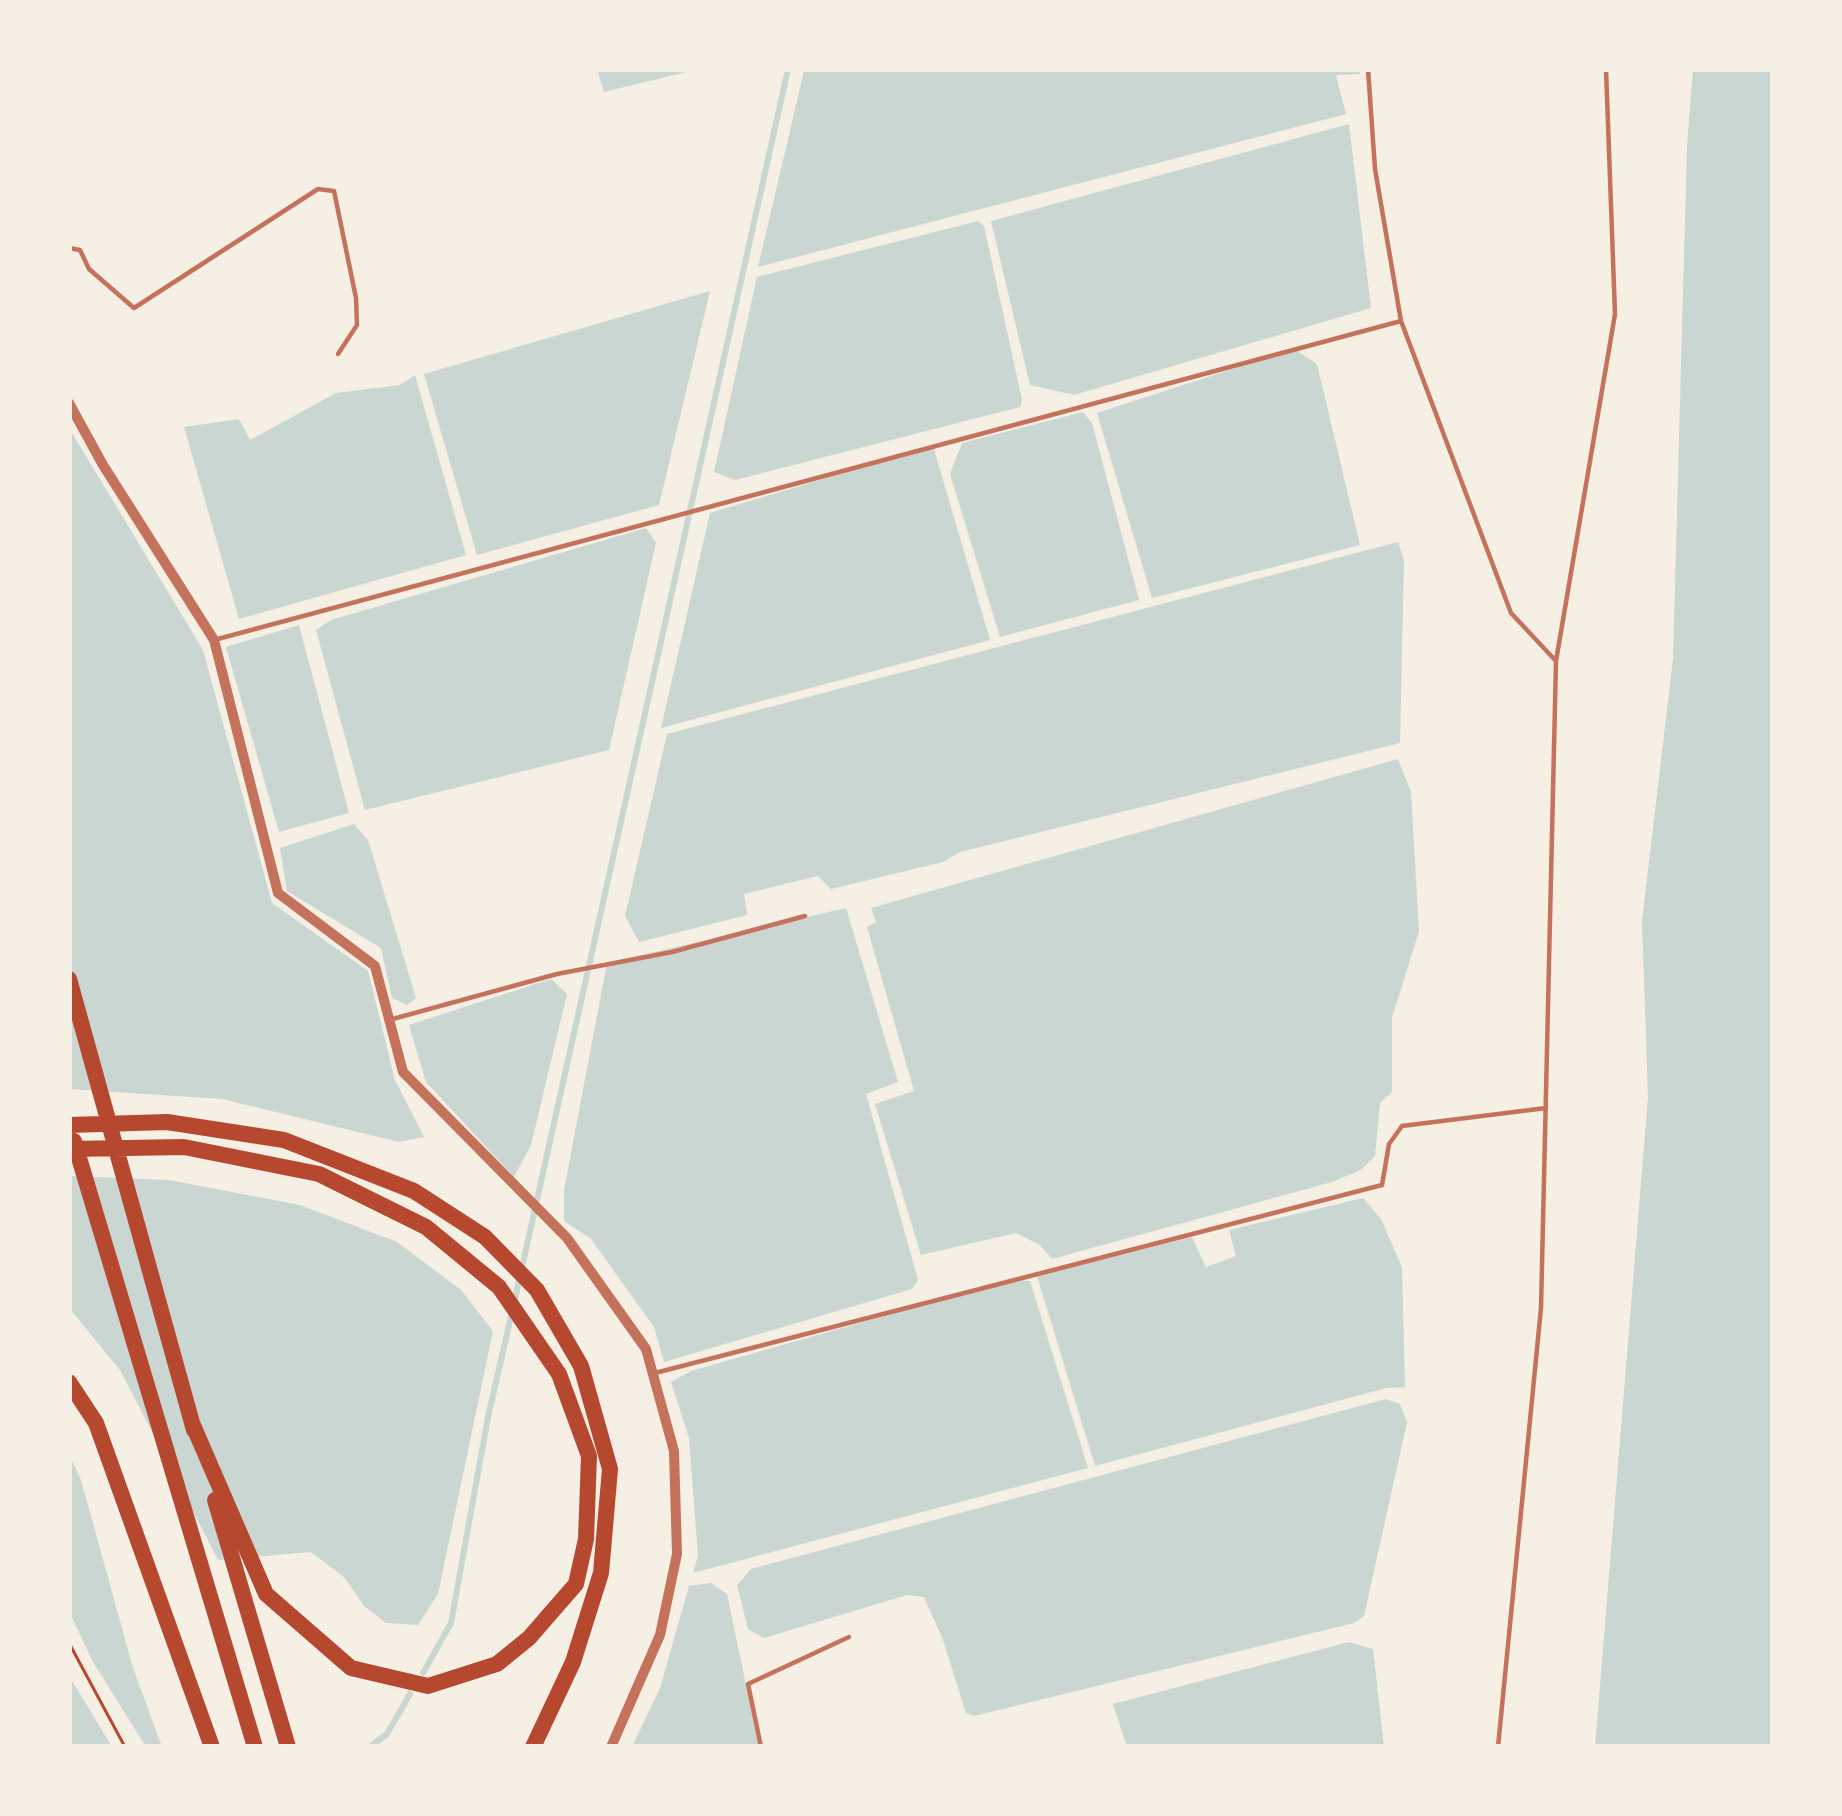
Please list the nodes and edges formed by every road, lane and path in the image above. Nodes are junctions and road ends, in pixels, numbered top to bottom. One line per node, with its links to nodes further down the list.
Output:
1 (1368, 69): 4 (lane)
2 (1606, 69): 8 (lane)
3 (69, 248): 5 (lane)
4 (1401, 321): 7 (lane); 8 (lane)
5 (338, 354)
6 (69, 403): 7 (street)
7 (214, 640): 11 (street)
8 (1556, 662): 12 (lane)
9 (805, 916): 11 (lane)
10 (69, 979): 17 (highway)
11 (389, 1020): 15 (street)
12 (1546, 1108): 15 (lane); 27 (lane)
13 (69, 1124): 22 (highway); 24 (highway)
14 (69, 1149): 17 (highway)
15 (653, 1373): 25 (street)
16 (69, 1382): 21 (highway)
17 (192, 1423): 23 (highway)
18 (849, 1637): 26 (lane)
19 (69, 1643): 20 (path)
20 (125, 1747)
21 (212, 1747)
22 (255, 1747)
23 (288, 1747)
24 (533, 1747)
25 (611, 1747)
26 (761, 1747)
27 (1498, 1747)

